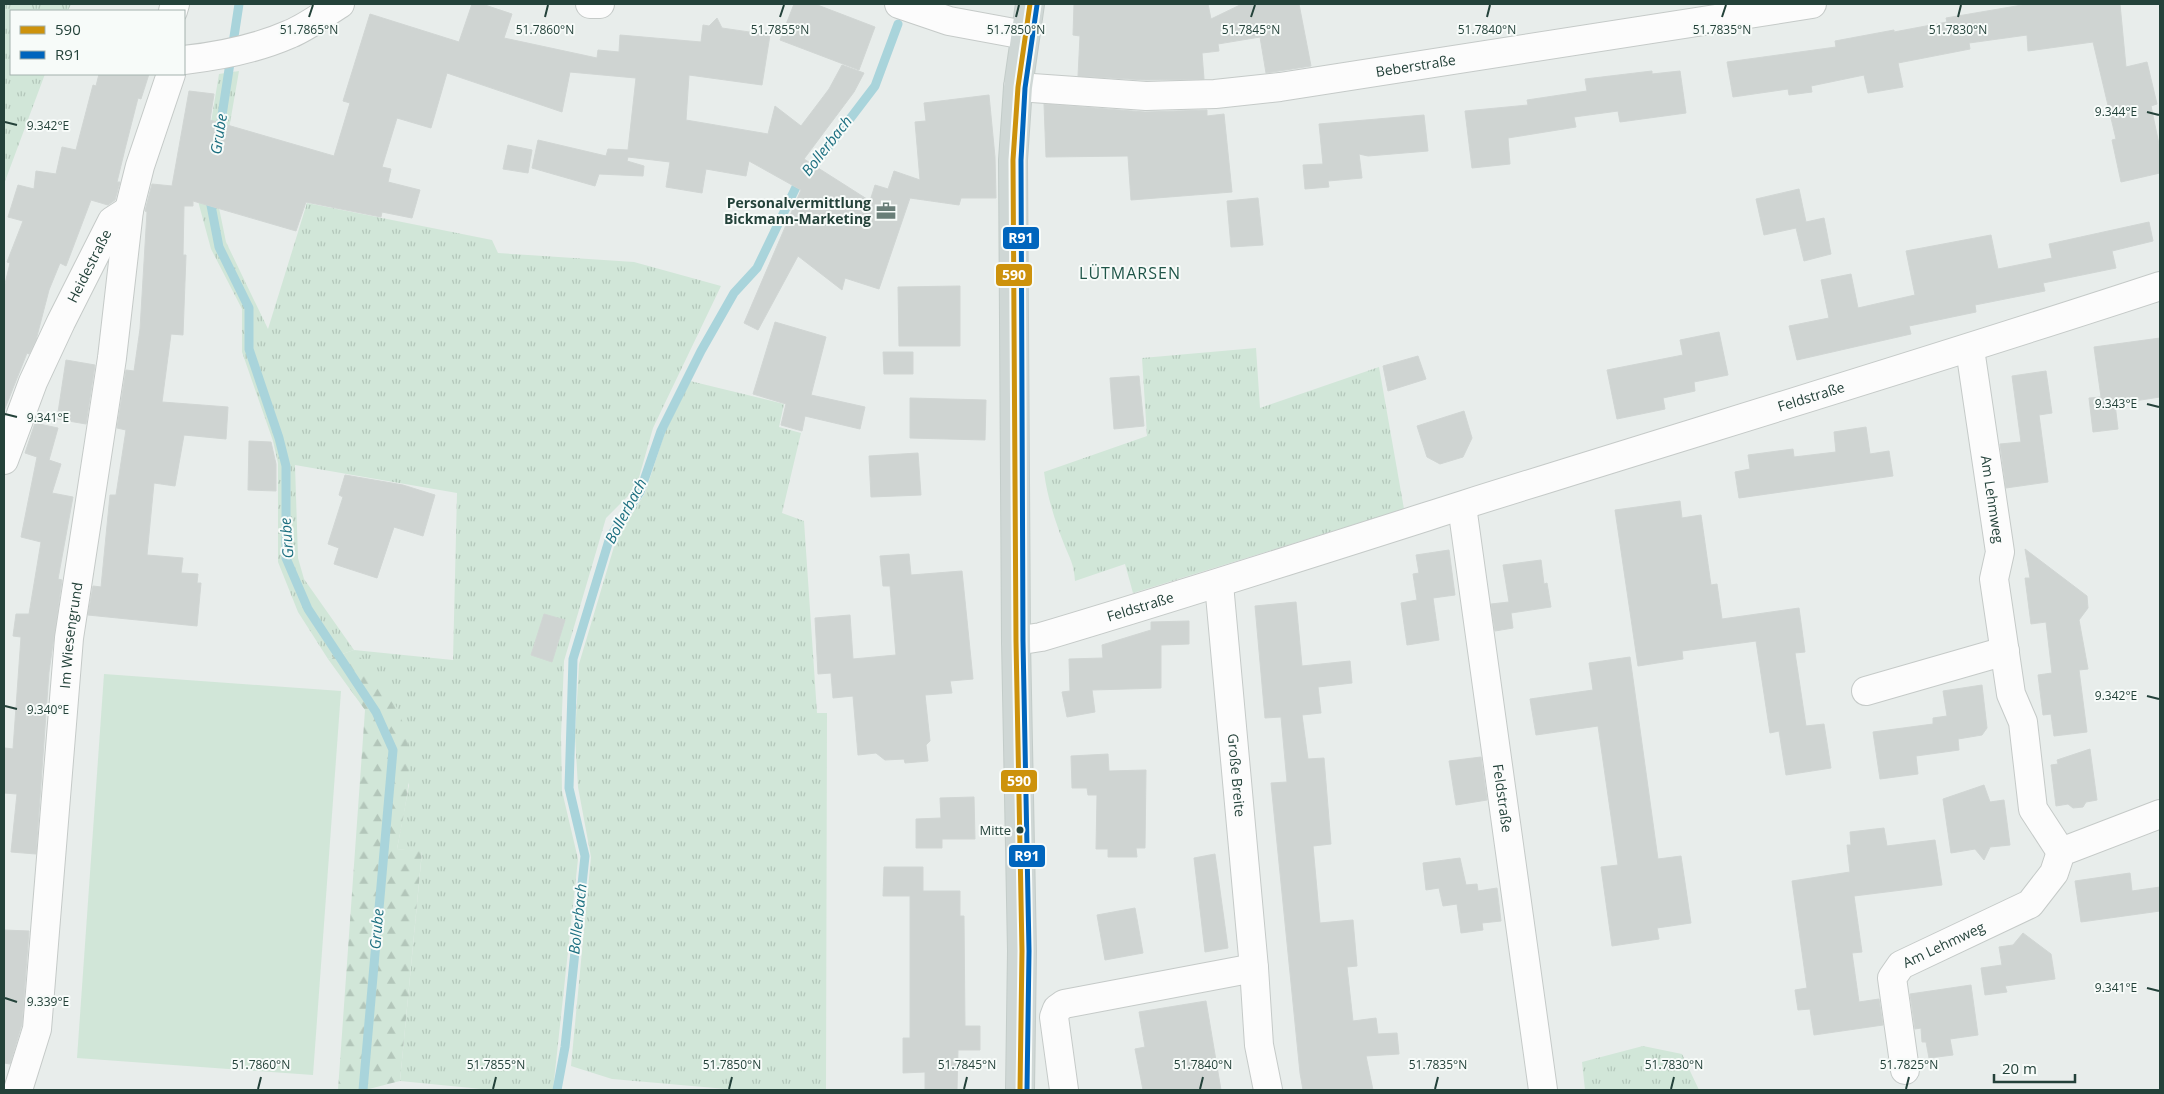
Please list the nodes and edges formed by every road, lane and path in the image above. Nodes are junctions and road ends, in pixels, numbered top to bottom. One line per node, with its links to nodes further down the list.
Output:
1 (340, 4): 8 (street)
2 (590, 4): 3 (street)
3 (598, 4)
4 (899, 4): 7 (street)
5 (1030, 4): 7 (main road)
6 (1812, 4): 10 (street, Beberstraße)
7 (1025, 34): 10 (main road)
8 (196, 58)
9 (171, 75): 11 (street)
10 (1018, 87): 17 (main road)
11 (129, 210): 14 (street, Heidestraße); 24 (street, Im Wiesengrund)
12 (2160, 286): 13 (street, Feldstraße)
13 (1970, 349): 15 (street, Feldstraße); 18 (street, Am Lehmweg)
14 (4, 460)
15 (1462, 506): 16 (street, Feldstraße); 28 (street, Feldstraße)
16 (1219, 584): 17 (street, Feldstraße); 22 (street, Große Breite)
17 (1016, 640): 25 (main road)
18 (2005, 651): 19 (street); 21 (street, Am Lehmweg)
19 (1866, 691)
20 (2160, 814): 21 (street)
21 (2061, 852): 23 (street, Am Lehmweg)
22 (1254, 968): 26 (street); 27 (street, Große Breite)
23 (1905, 1070)
24 (18, 1090)
25 (1020, 1090)
26 (1064, 1090)
27 (1268, 1090)
28 (1543, 1090)

